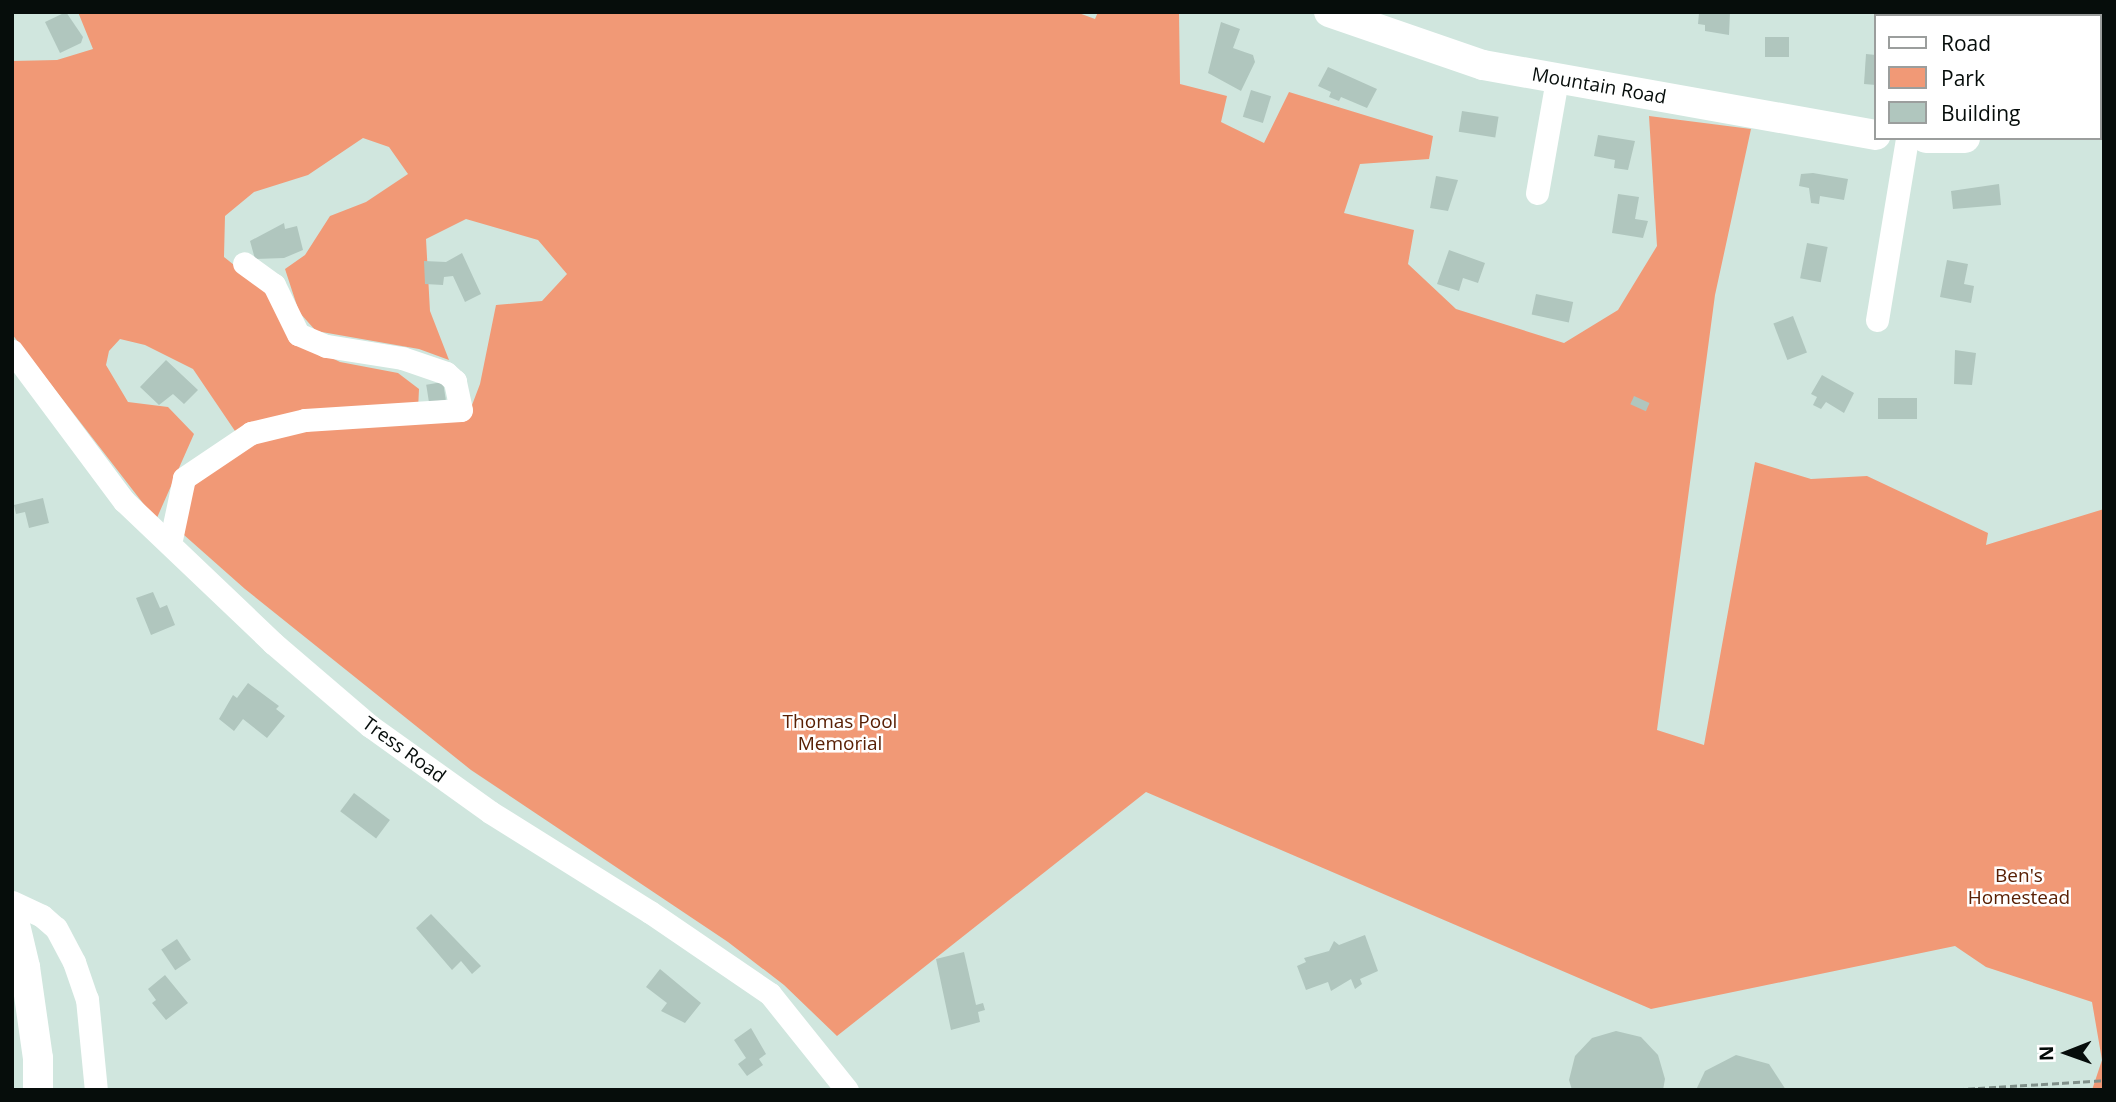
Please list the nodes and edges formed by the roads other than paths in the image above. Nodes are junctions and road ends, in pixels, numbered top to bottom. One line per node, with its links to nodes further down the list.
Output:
1 (1329, 12): 2 (main road, Mountain Road)
2 (1557, 79): 3 (main road, Mountain Road); 5 (street)
3 (1874, 135)
4 (1907, 140): 7 (street)
5 (1537, 194)
6 (244, 263): 9 (street)
7 (1877, 320)
8 (12, 351): 9 (street, Tress Road)
9 (170, 544): 14 (street, Tress Road)
10 (12, 902): 13 (street)
11 (12, 912): 12 (main road)
12 (38, 1090)
13 (96, 1090)
14 (847, 1090)

